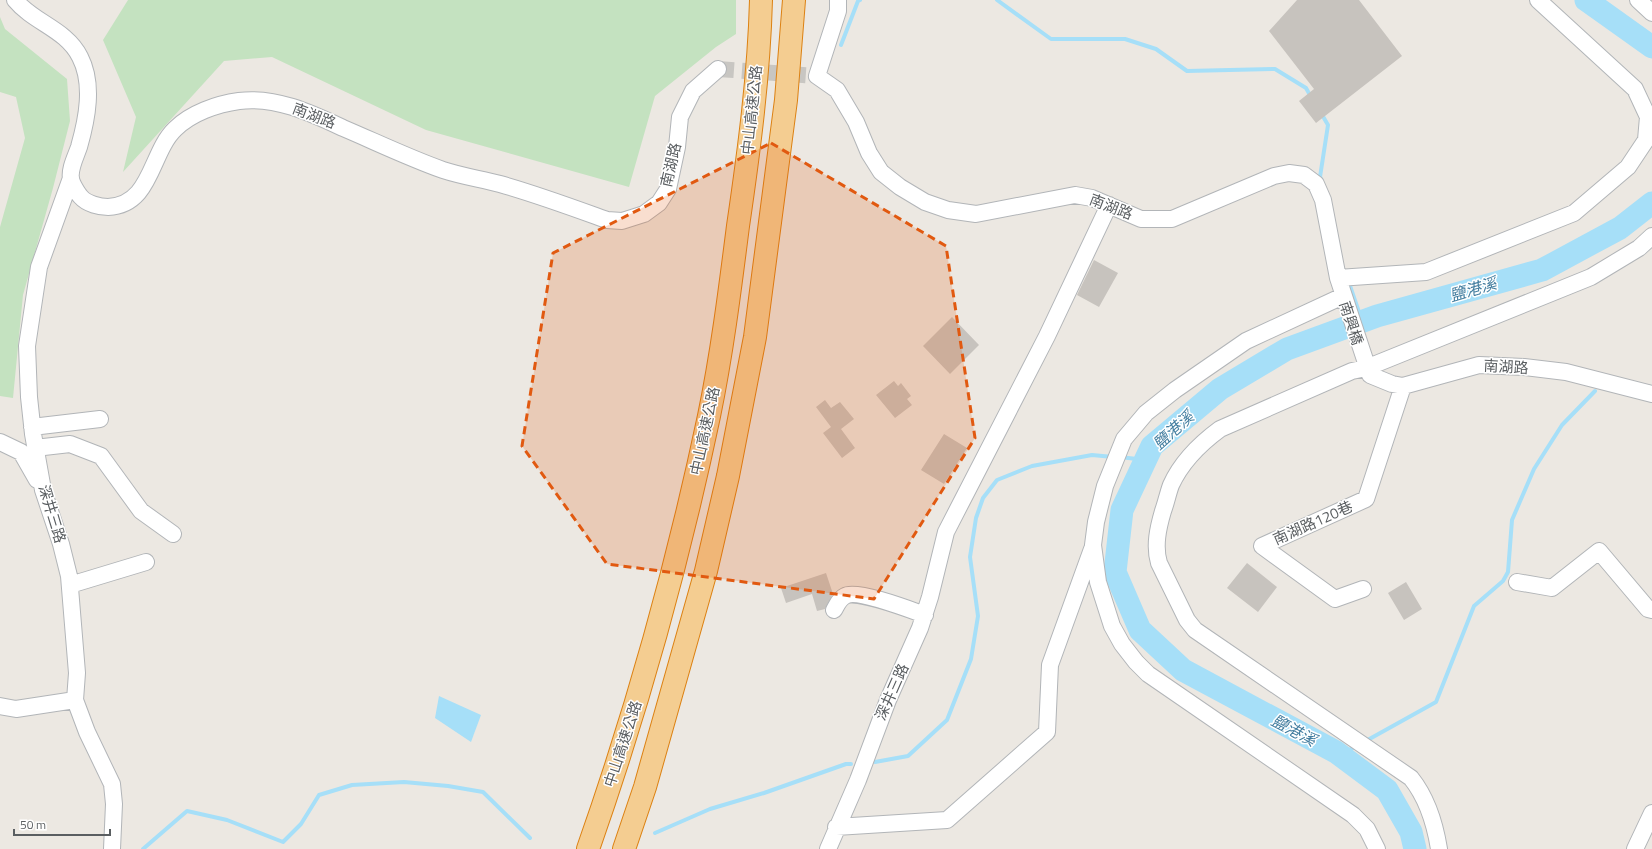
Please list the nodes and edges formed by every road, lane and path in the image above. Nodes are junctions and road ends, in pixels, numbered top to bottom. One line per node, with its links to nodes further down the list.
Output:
1 (15, 0): 9 (street)
2 (761, 0): 36 (highway, 中山高速公路)
3 (794, 0): 37 (highway, 中山高速公路)
4 (838, 0): 10 (street, 南湖路)
5 (1538, 0): 12 (street)
6 (1638, 0): 7 (street)
7 (1652, 13)
8 (718, 69): 9 (street, 南湖路)
9 (71, 178): 18 (street, 深井三路)
10 (1109, 206): 12 (street, 南湖路); 30 (street, 深井三路)
11 (1652, 236): 14 (street)
12 (1338, 278): 13 (street, 南興橋)
13 (1343, 296): 14 (street, 南興橋); 23 (street)
14 (1366, 368): 15 (street); 40 (street)
15 (1403, 386): 16 (street, 南湖路); 27 (street, 南湖路120巷)
16 (1652, 394)
17 (100, 419): 18 (street)
18 (32, 428): 20 (street, 深井三路)
19 (0, 442): 21 (street)
20 (35, 448): 21 (street, 深井三路); 22 (street)
21 (43, 490): 26 (street, 深井三路)
22 (173, 534)
23 (1093, 545): 34 (street); 39 (street)
24 (146, 562): 26 (street)
25 (1517, 582): 29 (street)
26 (70, 585): 31 (street, 深井三路)
27 (1363, 589)
28 (834, 610): 30 (street)
29 (1652, 610)
30 (925, 615): 34 (street, 深井三路)
31 (75, 700): 32 (street); 35 (street, 深井三路)
32 (0, 706)
33 (1652, 813): 41 (street)
34 (836, 827): 38 (street, 深井三路)
35 (112, 849)
36 (588, 849)
37 (624, 849)
38 (828, 849)
39 (1377, 849)
40 (1439, 849)
41 (1635, 849)

